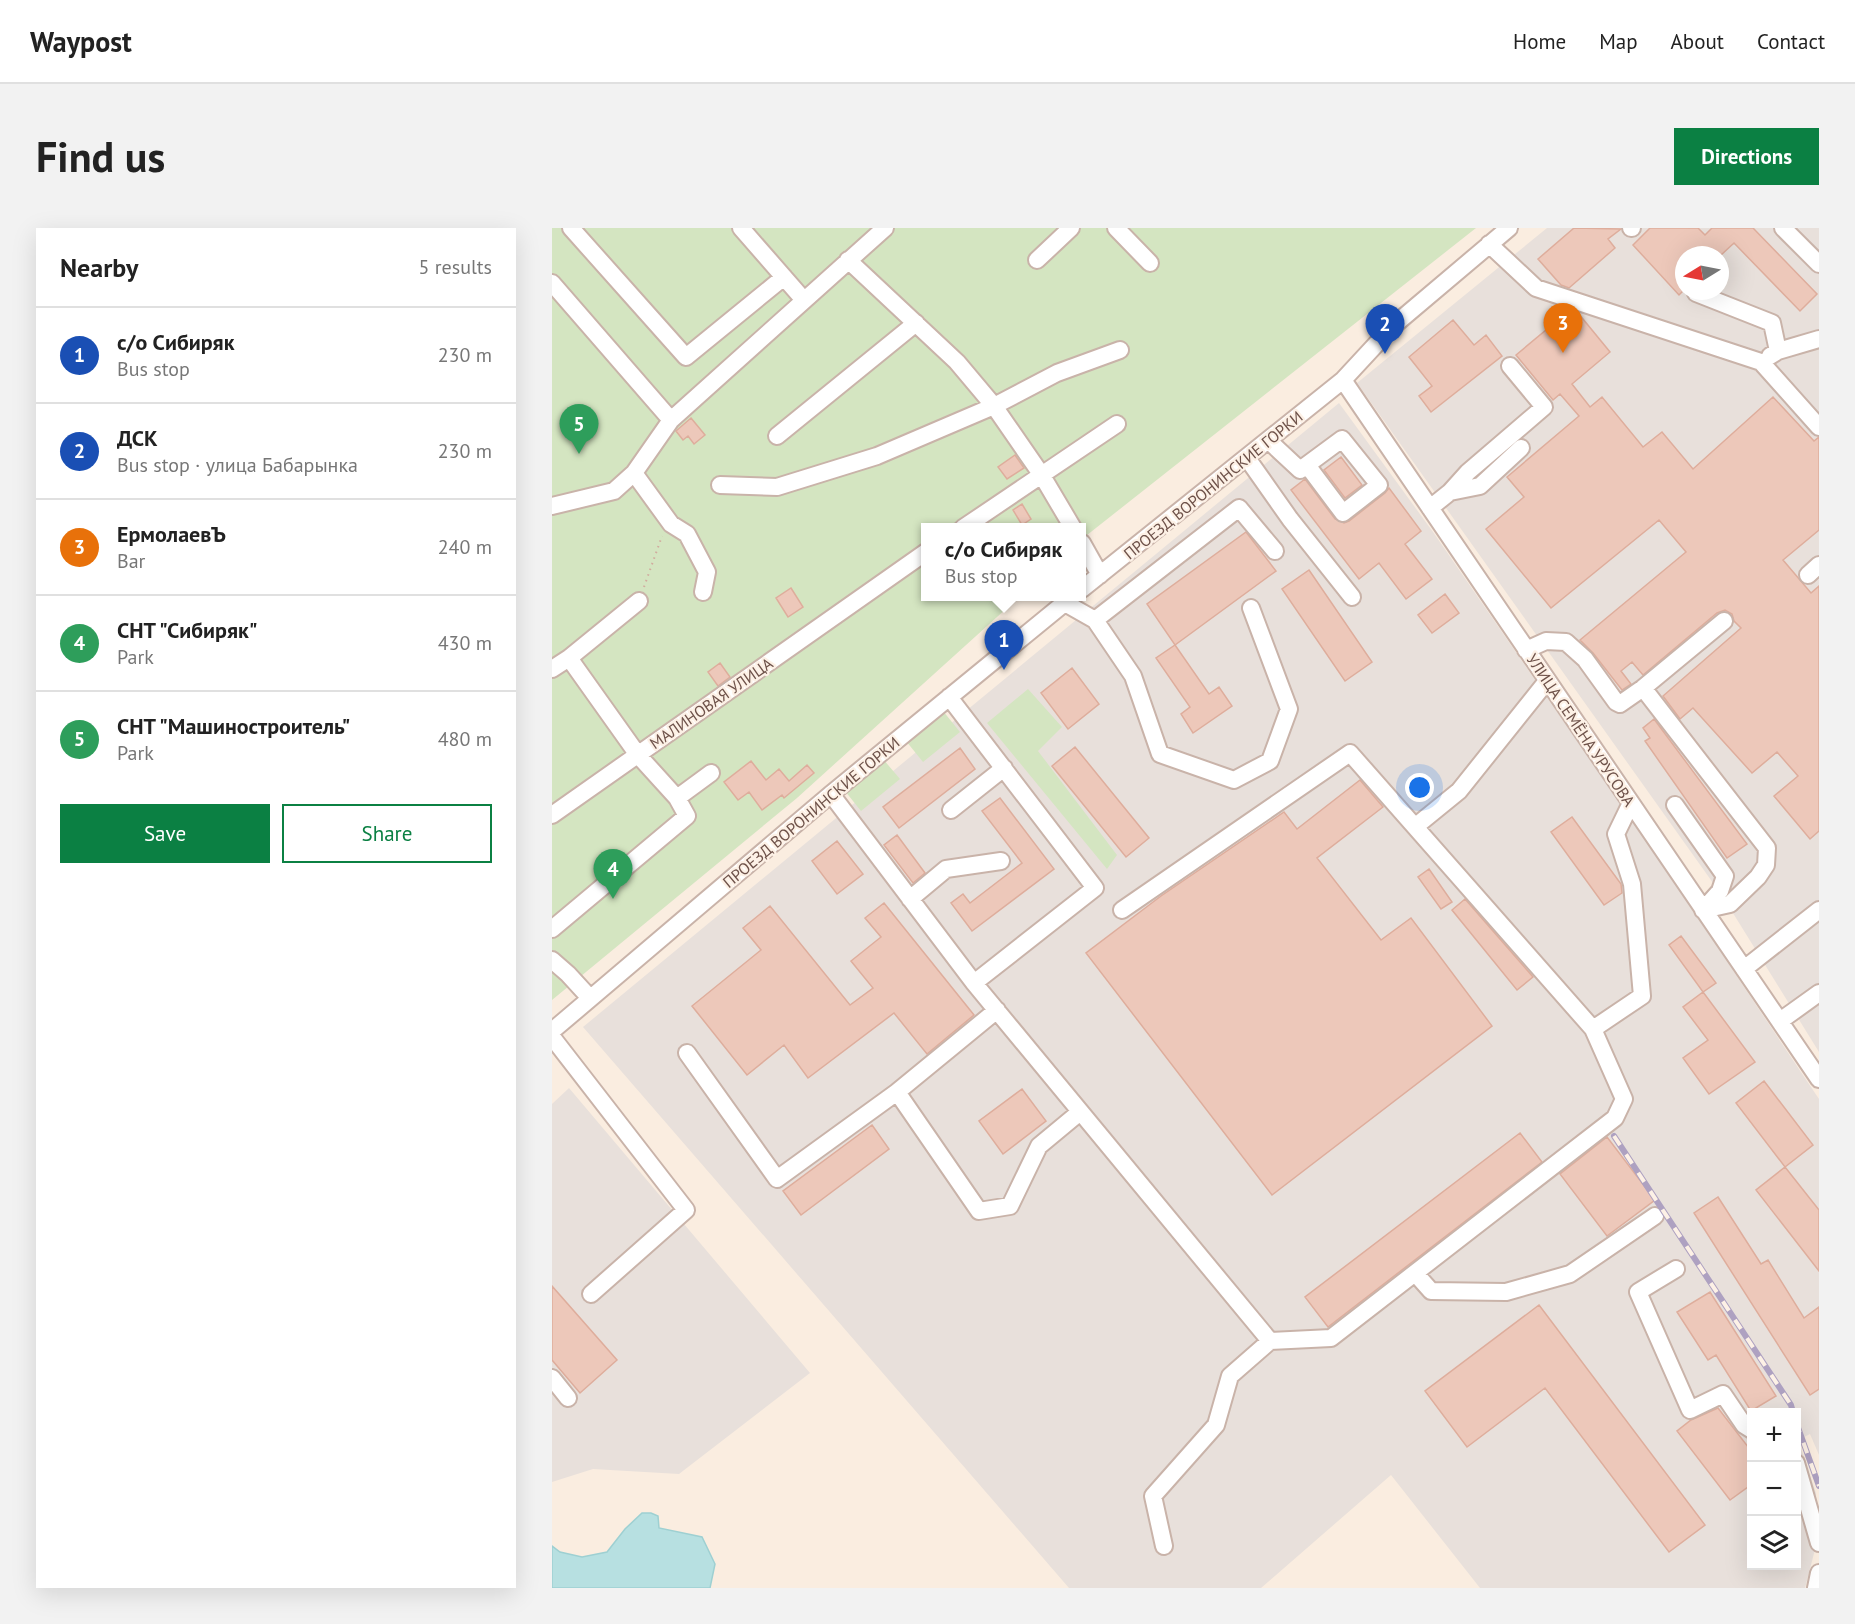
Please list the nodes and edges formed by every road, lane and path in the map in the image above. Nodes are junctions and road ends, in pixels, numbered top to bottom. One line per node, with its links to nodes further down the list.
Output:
1 (571, 228): 13 (street)
2 (741, 228): 13 (street)
3 (885, 228): 9 (street)
4 (1071, 228): 10 (street)
5 (1116, 228): 11 (street)
6 (1509, 228): 8 (street, ПРОЕЗД ВОРОНИНСКИЕ ГОРКИ)
7 (1783, 228): 12 (street)
8 (1489, 244): 21 (street); 23 (street, ПРОЕЗД ВОРОНИНСКИЕ ГОРКИ)
9 (848, 260): 15 (street); 17 (street)
10 (1037, 260)
11 (1150, 263)
12 (1819, 264)
13 (784, 278): 15 (street)
14 (552, 283): 25 (street)
15 (803, 299): 25 (street)
16 (1716, 300): 20 (street)
17 (916, 323): 24 (street); 28 (street)
18 (1819, 339): 20 (street)
19 (1120, 350): 24 (street)
20 (1778, 351): 21 (street)
21 (1761, 362): 27 (street)
22 (1510, 366): 36 (street)
23 (1343, 380): 29 (street, ПРОЕЗД ВОРОНИНСКИЕ ГОРКИ); 38 (street, УЛИЦА СЕМЁНА УРУСОВА)
24 (994, 406): 34 (street); 35 (street)
25 (671, 420): 33 (street)
26 (1117, 424): 34 (street)
27 (1819, 427)
28 (777, 436)
29 (1269, 441): 31 (street, ПРОЕЗД ВОРОНИНСКИЕ ГОРКИ); 32 (street)
30 (1521, 448): 36 (street)
31 (1247, 458): 45 (street, ПРОЕЗД ВОРОНИНСКИЕ ГОРКИ); 48 (street)
32 (1306, 465): 32 (street)
33 (634, 473): 37 (street); 41 (street)
34 (1041, 474): 39 (street); 40 (street)
35 (720, 485)
36 (1450, 492): 38 (street)
37 (552, 506)
38 (1430, 508): 55 (street, УЛИЦА СЕМЁНА УРУСОВА)
39 (970, 523)
40 (1070, 523)
41 (670, 524): 47 (street); 49 (path)
42 (1086, 550): 45 (street)
43 (1275, 551): 53 (street)
44 (921, 555): 61 (street, МАЛИНОВАЯ УЛИЦА)
45 (1100, 575): 46 (street, ПРОЕЗД ВОРОНИНСКИЕ ГОРКИ)
46 (1086, 586)
47 (703, 592)
48 (1352, 597)
49 (639, 601): 56 (street)
50 (1068, 601): 60 (street, ПРОЕЗД ВОРОНИНСКИЕ ГОРКИ)
51 (1070, 601): 53 (street)
52 (1251, 608): 53 (street)
53 (1095, 620)
54 (1724, 621): 59 (street)
55 (1526, 650): 58 (street, УЛИЦА СЕМЁНА УРУСОВА); 59 (street)
56 (569, 658): 57 (street); 61 (street)
57 (552, 669)
58 (1547, 681): 66 (street, УЛИЦА СЕМЁНА УРУСОВА); 70 (street)
59 (1643, 688): 74 (street)
60 (949, 697): 62 (street); 64 (street, ПРОЕЗД ВОРОНИНСКИЕ ГОРКИ)
61 (638, 755): 65 (street); 69 (street, МАЛИНОВАЯ УЛИЦА)
62 (1004, 768): 68 (street); 79 (street)
63 (711, 773): 65 (street)
64 (831, 794): 72 (street); 81 (street, ПРОЕЗД ВОРОНИНСКИЕ ГОРКИ)
65 (677, 798): 76 (street)
66 (1631, 803): 74 (street, УЛИЦА СЕМЁНА УРУСОВА); 84 (street)
67 (1675, 805): 74 (street)
68 (951, 810)
69 (552, 815)
70 (1416, 826): 73 (street); 84 (street)
71 (1001, 861): 72 (street)
72 (910, 899): 79 (street)
73 (1122, 910)
74 (1703, 910): 78 (street, УЛИЦА СЕМЁНА УРУСОВА)
75 (1819, 910): 78 (street)
76 (552, 929)
77 (552, 960): 81 (street)
78 (1744, 969): 83 (street, УЛИЦА СЕМЁНА УРУСОВА)
79 (974, 983): 82 (street)
80 (1819, 993): 83 (street)
81 (590, 999): 85 (street, ПРОЕЗД ВОРОНИНСКИЕ ГОРКИ)
82 (997, 1010): 89 (street); 90 (street)
83 (1780, 1021): 88 (street, УЛИЦА СЕМЁНА УРУСОВА)
84 (1593, 1029): 93 (street)
85 (552, 1031)
86 (552, 1037): 94 (street)
87 (687, 1053): 89 (street)
88 (1819, 1079)
89 (897, 1092): 90 (street)
90 (1080, 1112): 95 (street)
91 (1654, 1216): 93 (street)
92 (1676, 1269): 98 (street)
93 (1414, 1273): 95 (street)
94 (591, 1294)
95 (1270, 1341): 101 (street)
96 (552, 1378): 97 (street)
97 (568, 1398)
98 (1747, 1427)
99 (1801, 1478): 100 (street)
100 (1819, 1543)
101 (1164, 1546)
102 (1819, 1573): 103 (street)
103 (1816, 1588)

